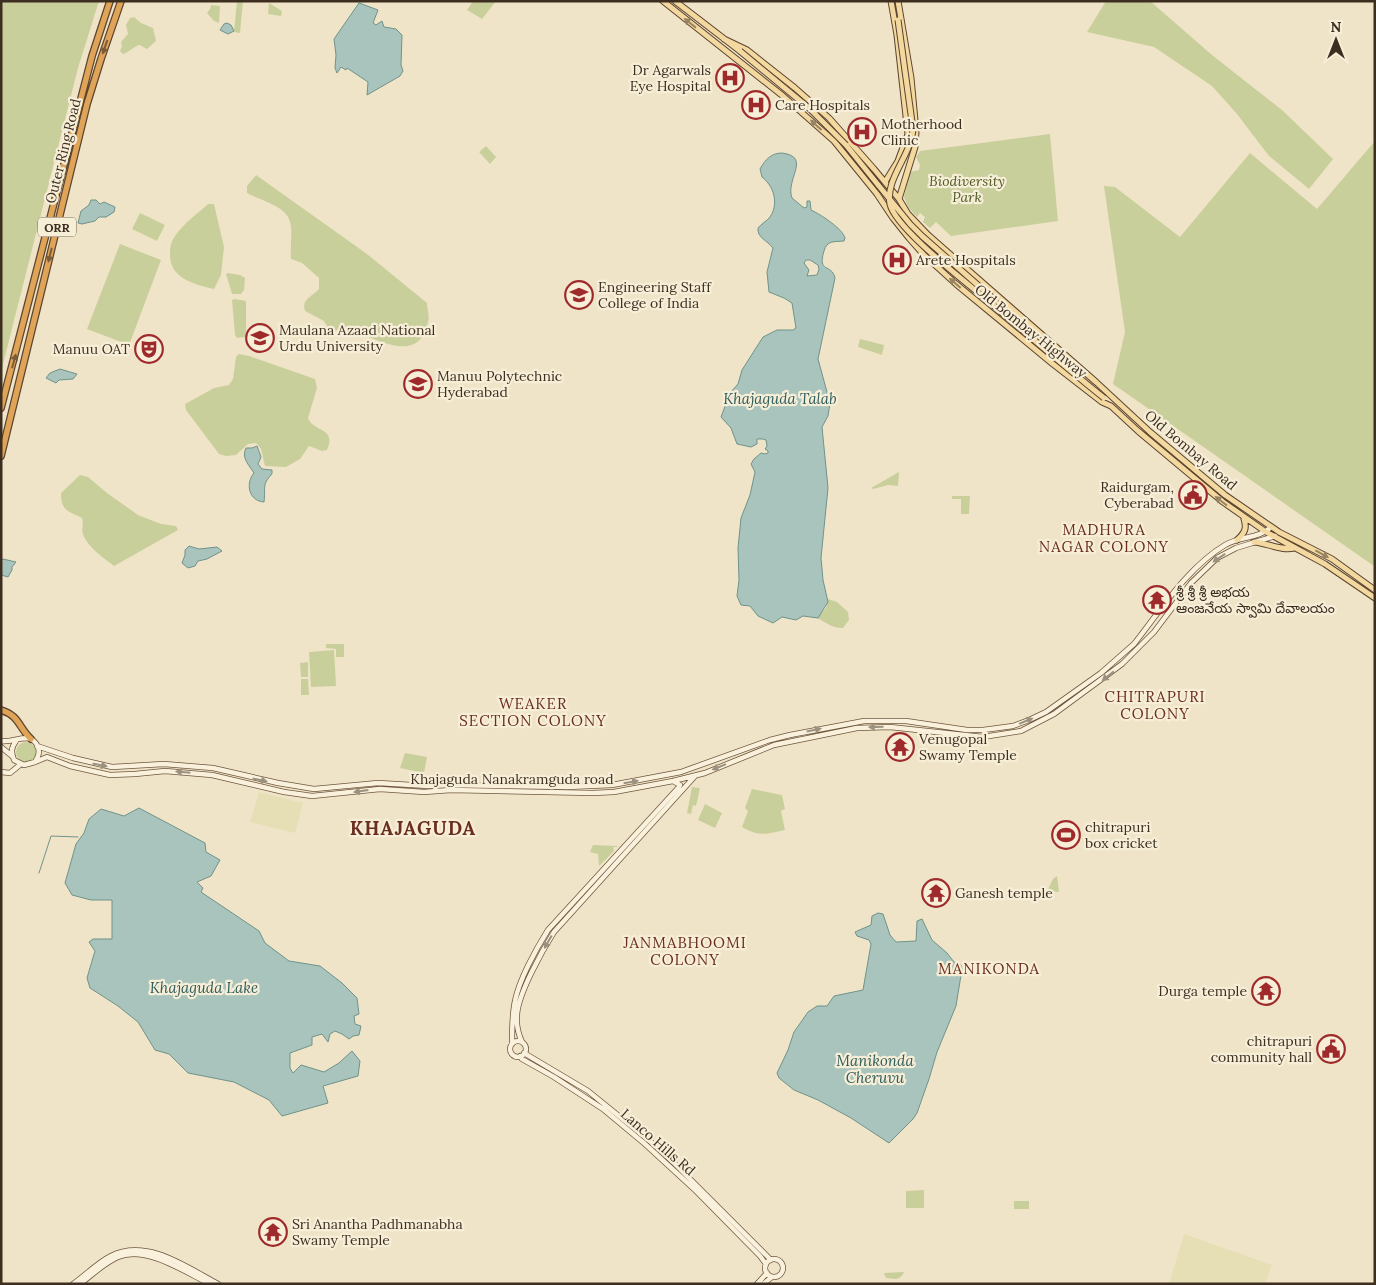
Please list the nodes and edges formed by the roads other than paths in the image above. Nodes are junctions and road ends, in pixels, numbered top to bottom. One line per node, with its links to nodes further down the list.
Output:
1 (110, 1): 23 (highway, Outer Ring Road / ORR, one-way to 1)
2 (121, 1): 24 (highway, Outer Ring Road / ORR, one-way to 24)
3 (663, 1): 9 (main road, Old Bombay Highway, one-way to 3)
4 (675, 1): 7 (main road)
5 (898, 1): 14 (main road)
6 (891, 4): 11 (main road); 22 (main road, bridge)
7 (724, 39): 8 (main road, Old Bombay Road); 19 (main road, bridge)
8 (849, 140): 9 (main road); 10 (main road, Old Bombay Road)
9 (839, 147): 15 (main road, Old Bombay Highway)
10 (874, 169): 11 (main road); 13 (main road, Old Bombay Road)
11 (893, 169): 12 (main road)
12 (889, 175): 13 (main road); 14 (main road)
13 (886, 182): 16 (main road, Old Bombay Road)
14 (904, 184): 16 (main road)
15 (877, 194): 16 (main road); 18 (main road, Old Bombay Highway)
16 (899, 199): 17 (main road, Old Bombay Road)
17 (904, 208): 18 (main road); 19 (main road, Old Bombay Road)
18 (887, 210): 21 (main road, Old Bombay Highway, one-way to 18)
19 (1008, 306): 20 (main road, Old Bombay Road)
20 (1030, 326): 21 (main road); 26 (main road, Old Bombay Road)
21 (1020, 336): 22 (main road, Old Bombay Highway)
22 (1111, 406): 25 (main road, Old Bombay Highway, one-way to 22)
23 (1, 408)
24 (1, 456)
25 (1244, 518): 28 (main road, Old Bombay Highway); 30 (main road)
26 (1271, 527): 27 (main road, Old Bombay Road); 28 (main road)
27 (1279, 532): 29 (main road); 34 (main road, Old Bombay Road, one-way to 34)
28 (1264, 533): 29 (main road, Old Bombay Highway); 30 (main road, Khajaguda Nanakramguda road); 31 (main road)
29 (1274, 537): 31 (main road, Khajaguda Nanakramguda road); 33 (main road, Old Bombay Highway)
30 (1237, 540): 37 (main road, Khajaguda Nanakramguda road, one-way to 30)
31 (1264, 540): 32 (main road, Khajaguda Nanakramguda road)
32 (1254, 542): 33 (main road); 41 (main road, Khajaguda Nanakramguda road, one-way to 41)
33 (1295, 548): 35 (main road, Old Bombay Highway)
34 (1375, 590)
35 (1375, 598)
36 (1, 710): 38 (highway)
37 (790, 735): 41 (main road); 42 (main road, Khajaguda Nanakramguda road, one-way to 37)
38 (31, 739): 40 (main road); 42 (main road)
39 (1, 741): 40 (main road)
40 (16, 741): 44 (main road)
41 (792, 741): 48 (main road, Khajaguda Nanakramguda road, one-way to 48)
42 (37, 746): 45 (main road)
43 (1, 747): 44 (main road)
44 (13, 757): 46 (main road)
45 (35, 762): 46 (main road); 49 (main road, Khajaguda Nanakramguda road, one-way to 45)
46 (21, 764): 47 (main road)
47 (1, 772)
48 (696, 775): 49 (main road, Khajaguda Nanakramguda road); 50 (main road)
49 (673, 781): 50 (main road)
50 (565, 915): 51 (main road, one-way to 51); 52 (main road)
51 (522, 1042): 52 (main road); 53 (main road)
52 (512, 1044): 53 (main road)
53 (522, 1055): 54 (main road, Lanco Hills Rd); 55 (main road, Lanco Hills Rd)
54 (646, 1137): 55 (main road); 56 (main road, Lanco Hills Rd)
55 (642, 1141): 57 (main road, Lanco Hills Rd)
56 (771, 1260): 57 (main road); 58 (main road)
57 (766, 1264): 58 (main road)
58 (770, 1275): 63 (main road); 64 (main road)
59 (73, 1284): 62 (main road)
60 (80, 1284): 61 (main road)
61 (210, 1284)
62 (218, 1284)
63 (757, 1284)
64 (764, 1284)

